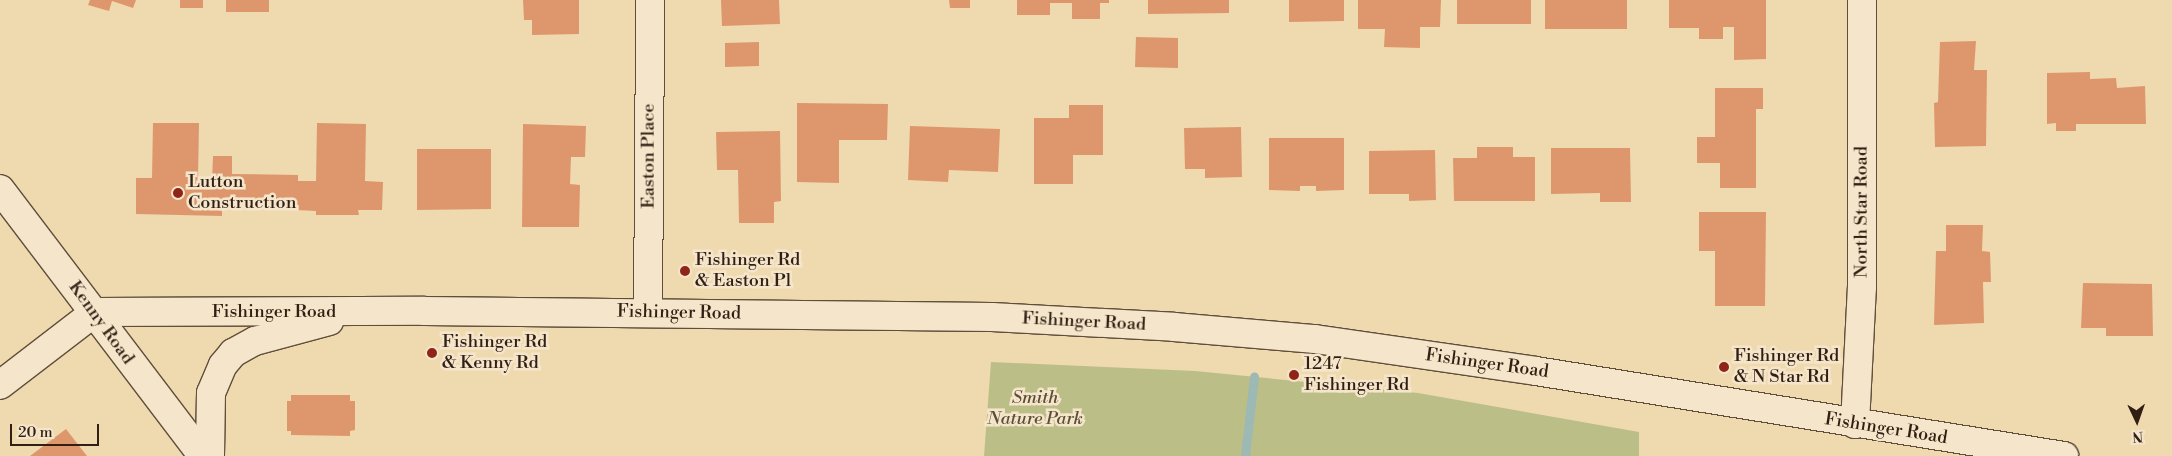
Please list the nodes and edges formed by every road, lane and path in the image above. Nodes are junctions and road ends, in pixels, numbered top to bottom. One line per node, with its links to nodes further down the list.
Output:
1 (650, 0): 6 (main road, Easton Place)
2 (1862, 0): 8 (main road, North Star Road)
3 (0, 189): 5 (main road, Kenny Road)
4 (365, 311): 5 (main road, Fishinger Road); 6 (main road, Fishinger Road); 10 (main road)
5 (94, 312): 7 (main road); 9 (main road, Kenny Road)
6 (648, 313): 8 (main road, Fishinger Road)
7 (0, 385)
8 (1855, 424): 11 (main road, Fishinger Road)
9 (202, 456)
10 (210, 456)
11 (2064, 456)

